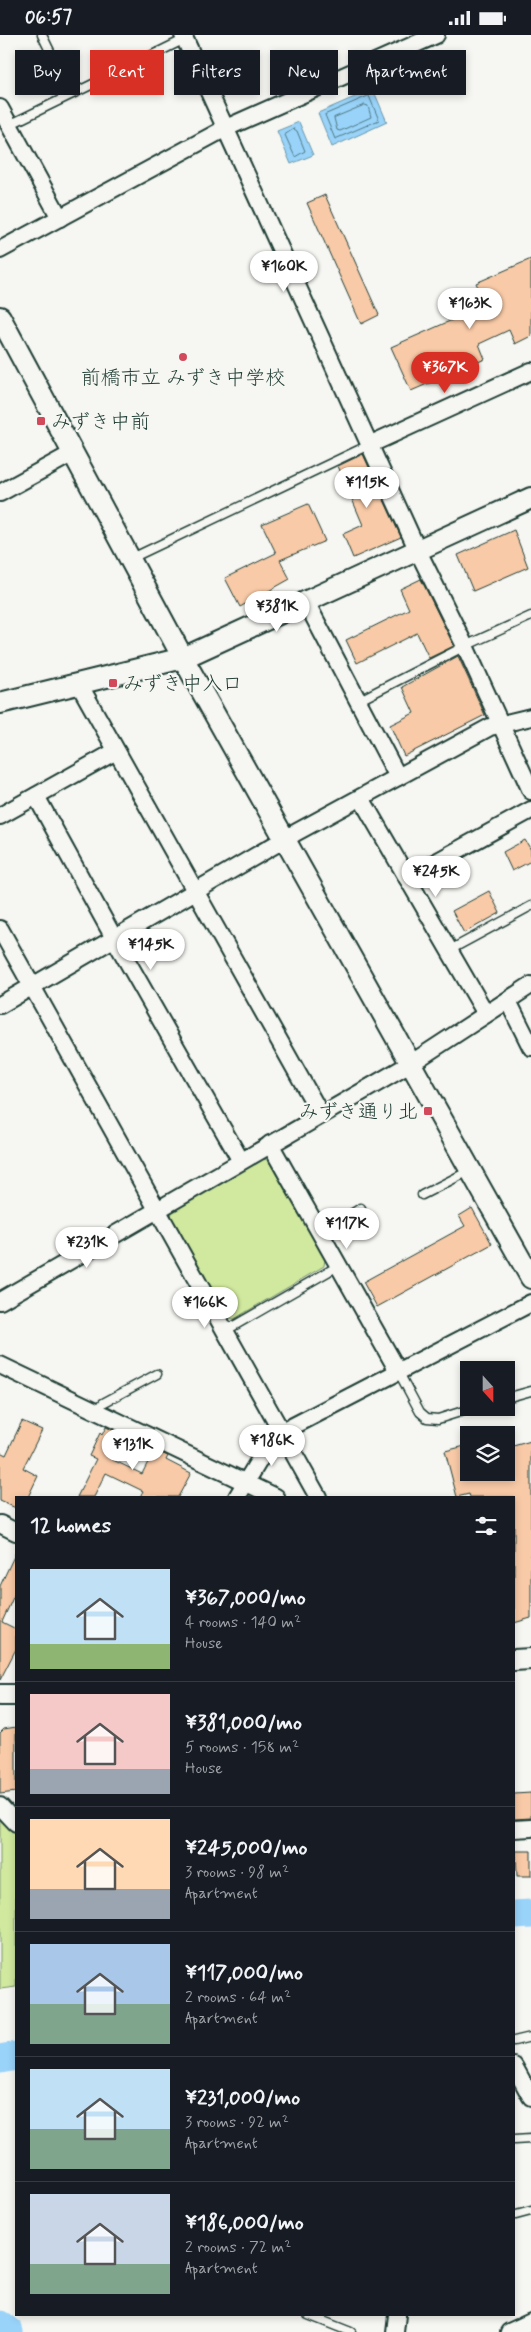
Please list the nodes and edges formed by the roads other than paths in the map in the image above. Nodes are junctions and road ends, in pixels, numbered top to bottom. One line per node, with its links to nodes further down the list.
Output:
1 (42, 35): 4 (lane)
2 (436, 35): 9 (street)
3 (184, 37): 5 (lane); 9 (street)
4 (49, 50)
5 (80, 89)
6 (69, 95): 8 (lane)
7 (0, 108): 8 (street)
8 (9, 125): 10 (street)
9 (226, 128): 10 (street); 14 (street)
10 (60, 218): 11 (street)
11 (0, 250)
12 (0, 317): 15 (street)
13 (531, 371): 14 (street)
14 (371, 444): 18 (street); 19 (lane)
15 (73, 453): 16 (street); 19 (street)
16 (0, 493)
17 (531, 498): 18 (street)
18 (417, 549): 20 (street); 22 (street)
19 (130, 559): 23 (street)
20 (305, 600): 23 (street); 25 (street)
21 (531, 617): 22 (lane)
22 (465, 646): 25 (lane); 28 (street)
23 (183, 658): 24 (street); 36 (street)
24 (79, 684): 26 (street); 29 (street)
25 (358, 701): 30 (street)
26 (0, 703)
27 (531, 717): 28 (street)
28 (500, 723): 30 (street); 31 (street)
29 (116, 751): 32 (street); 38 (street)
30 (398, 777): 33 (street)
31 (531, 791)
32 (36, 796): 35 (street); 41 (street)
33 (361, 797): 36 (street); 37 (street)
34 (531, 809): 37 (street)
35 (0, 816)
36 (284, 839): 38 (street); 49 (street)
37 (407, 879): 42 (street)
38 (194, 891): 41 (street); 50 (street)
39 (531, 906): 42 (lane)
40 (0, 929): 44 (street)
41 (114, 938): 44 (street); 52 (street)
42 (448, 951): 47 (street)
43 (531, 985): 45 (street)
44 (31, 987): 46 (street); 56 (street)
45 (508, 1001): 47 (street); 48 (street)
46 (0, 1005)
47 (486, 1014): 49 (street)
48 (531, 1047)
49 (410, 1064): 50 (street); 53 (street)
50 (321, 1115): 51 (street)
51 (270, 1144): 52 (street); 57 (street)
52 (241, 1161): 56 (street)
53 (470, 1170): 54 (lane); 59 (street)
54 (422, 1195)
55 (362, 1208): 57 (lane)
56 (157, 1209): 60 (street); 62 (street)
57 (320, 1233): 58 (street)
58 (338, 1266): 62 (lane); 64 (street)
59 (531, 1278)
60 (0, 1301)
61 (531, 1303): 64 (street)
62 (225, 1331): 70 (street)
63 (0, 1365): 68 (street)
64 (398, 1371): 69 (lane); 70 (street)
65 (157, 1374): 68 (lane)
66 (531, 1391): 67 (lane)
67 (515, 1395)
68 (97, 1412): 71 (street)
69 (460, 1412)
70 (281, 1432): 71 (street); 74 (street)
71 (245, 1482): 72 (street); 73 (street)
72 (237, 1496)
73 (274, 1496)
74 (317, 1496)
75 (0, 1525): 76 (street)
76 (15, 1532)
77 (531, 1659): 78 (street)
78 (515, 1660)
79 (0, 1695): 80 (street)
80 (15, 1695)
81 (0, 1806): 82 (street)
82 (15, 1822)
83 (531, 1828): 84 (street)
84 (515, 1829)
85 (531, 2037): 86 (lane)
86 (515, 2041)
87 (515, 2068): 88 (street)
88 (531, 2097)
89 (531, 2139): 90 (lane)
90 (515, 2140)
91 (531, 2211): 92 (lane)
92 (516, 2215)
93 (311, 2316): 96 (lane)
94 (397, 2316): 97 (street)
95 (531, 2322): 98 (street)
96 (351, 2332)
97 (395, 2332)
98 (509, 2332)

